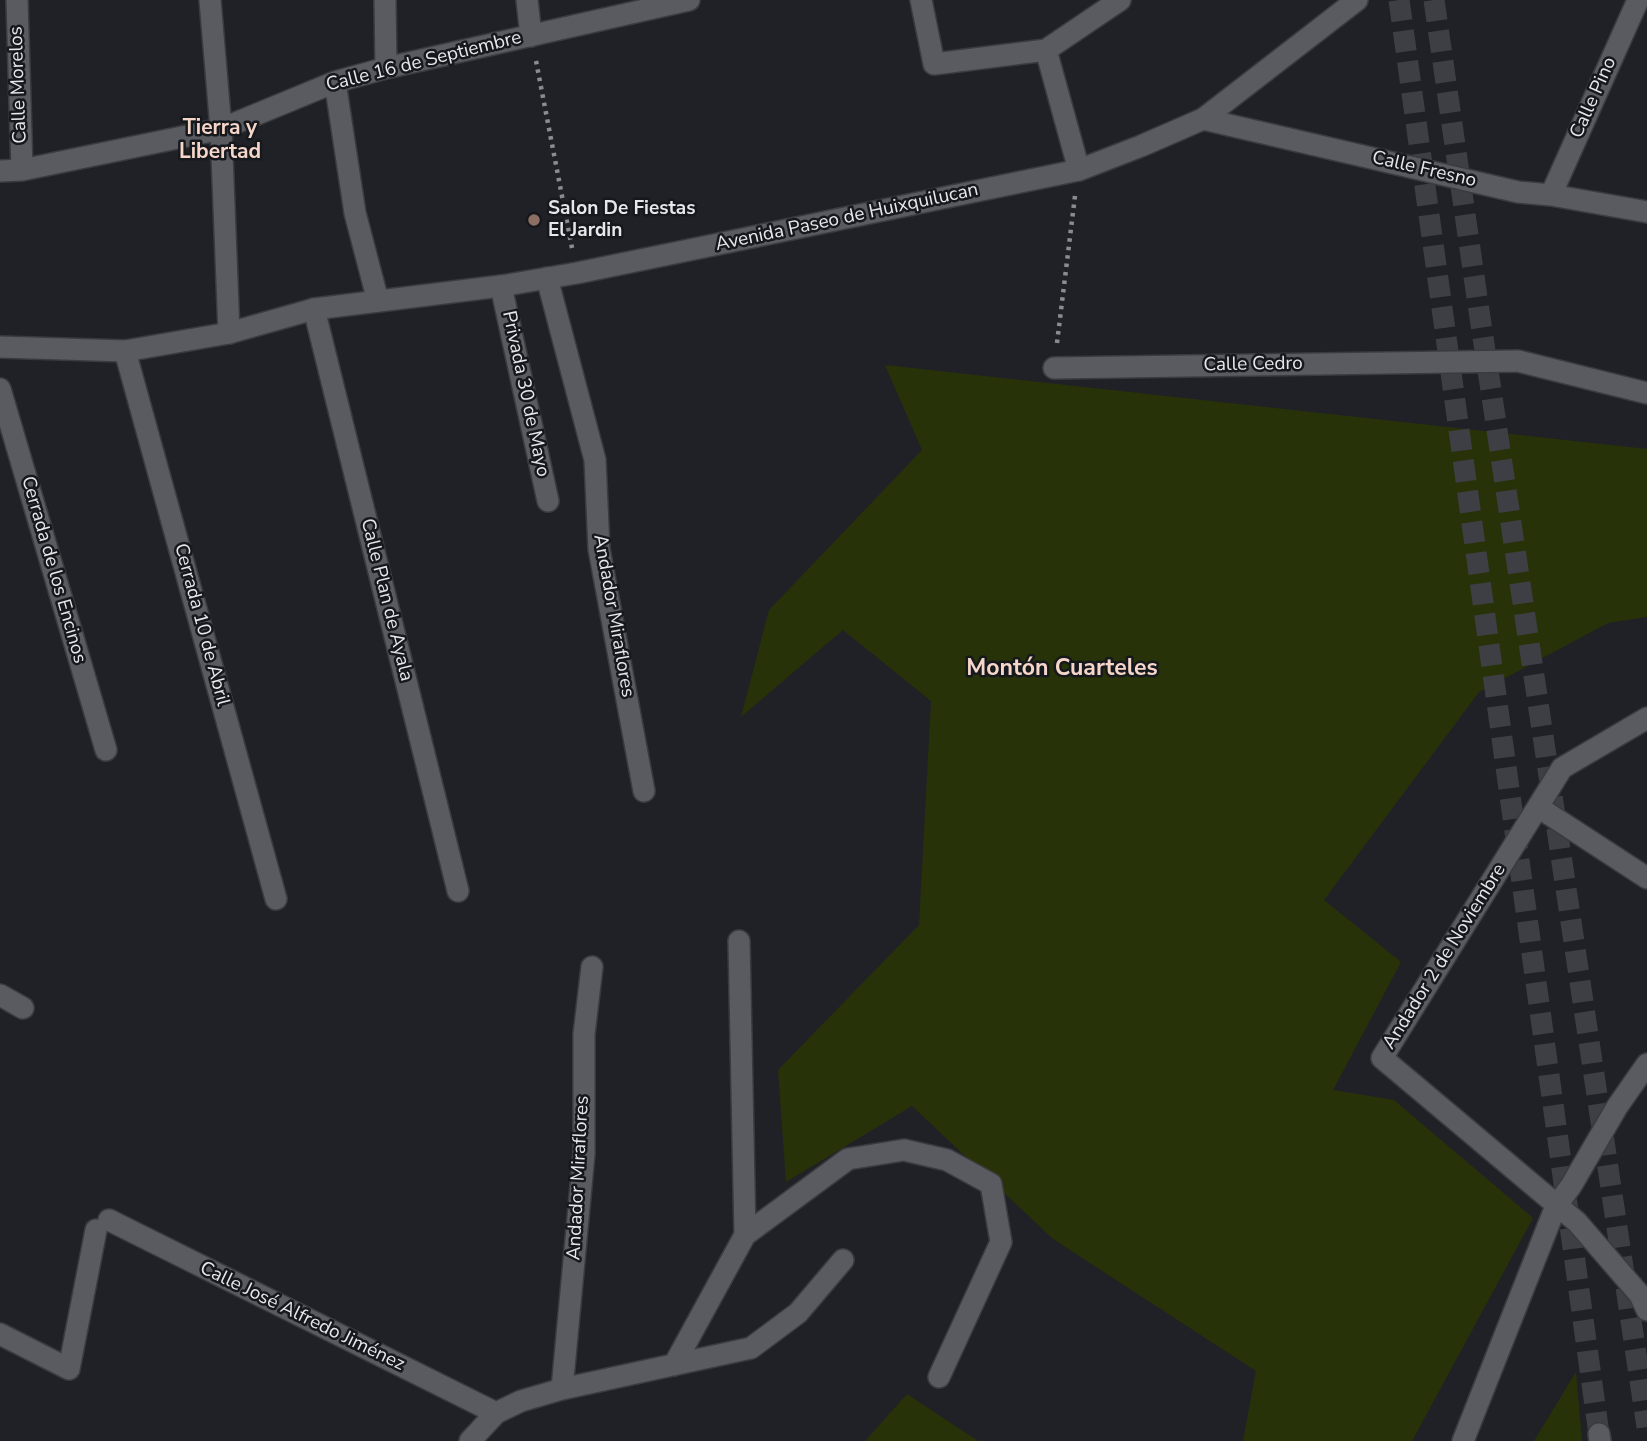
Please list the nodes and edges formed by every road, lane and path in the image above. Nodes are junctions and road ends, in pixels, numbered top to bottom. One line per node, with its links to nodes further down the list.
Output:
1 (17, 0): 16 (street, Calle Morelos)
2 (209, 0): 15 (street)
3 (386, 0): 12 (street)
4 (527, 0): 10 (street)
5 (689, 0): 10 (street, Calle 16 de Septiembre)
6 (921, 0): 11 (street)
7 (1120, 0): 11 (street)
8 (1357, 0): 14 (street, Avenida Paseo de Huixquilucan)
9 (1638, 0): 19 (street, Calle Pino)
10 (531, 36): 12 (street, Calle 16 de Septiembre); 21 (path)
11 (1046, 50): 17 (street)
12 (386, 68): 13 (street, Calle 16 de Septiembre)
13 (335, 82): 15 (street, Calle 16 de Septiembre); 24 (street)
14 (1203, 119): 17 (street, Avenida Paseo de Huixquilucan); 19 (street, Calle Fresno)
15 (221, 129): 16 (street, Calle 16 de Septiembre); 26 (street)
16 (22, 170): 18 (street, Calle 16 de Septiembre)
17 (1079, 170): 21 (street, Avenida Paseo de Huixquilucan); 29 (path)
18 (0, 171)
19 (1551, 195): 20 (street, Calle Fresno)
20 (1647, 212)
21 (577, 273): 22 (street, Avenida Paseo de Huixquilucan)
22 (547, 278): 23 (street, Avenida Paseo de Huixquilucan); 35 (street, Andador Miraflores)
23 (501, 286): 24 (street, Avenida Paseo de Huixquilucan); 32 (street, Privada 30 de Mayo)
24 (378, 301): 25 (street, Avenida Paseo de Huixquilucan)
25 (314, 309): 26 (street, Avenida Paseo de Huixquilucan); 38 (street, Calle Plan de Ayala)
26 (229, 333): 28 (street, Avenida Paseo de Huixquilucan)
27 (0, 347): 28 (street, Avenida Paseo de Huixquilucan)
28 (125, 351): 39 (street, Cerrada 10 de Abril)
29 (1054, 368): 31 (street, Calle Cedro)
30 (0, 389): 34 (street, Cerrada de los Encinos)
31 (1647, 393)
32 (548, 501)
33 (1647, 718): 36 (street, Andador 2 de Noviembre)
34 (106, 750)
35 (644, 791)
36 (1538, 807): 37 (street); 45 (street, Andador 2 de Noviembre)
37 (1647, 878)
38 (458, 891)
39 (276, 899)
40 (739, 941): 46 (street)
41 (592, 967): 52 (street, Andador Miraflores)
42 (0, 995): 43 (street)
43 (23, 1008)
44 (1647, 1065): 45 (street)
45 (1556, 1206): 48 (street); 54 (street)
46 (745, 1235): 50 (street); 51 (street)
47 (843, 1260): 50 (street)
48 (1645, 1299)
49 (0, 1334): 53 (street, Calle José Alfredo Jiménez)
50 (674, 1365): 52 (street)
51 (939, 1377)
52 (562, 1389): 53 (street)
53 (486, 1431)
54 (1463, 1441)

